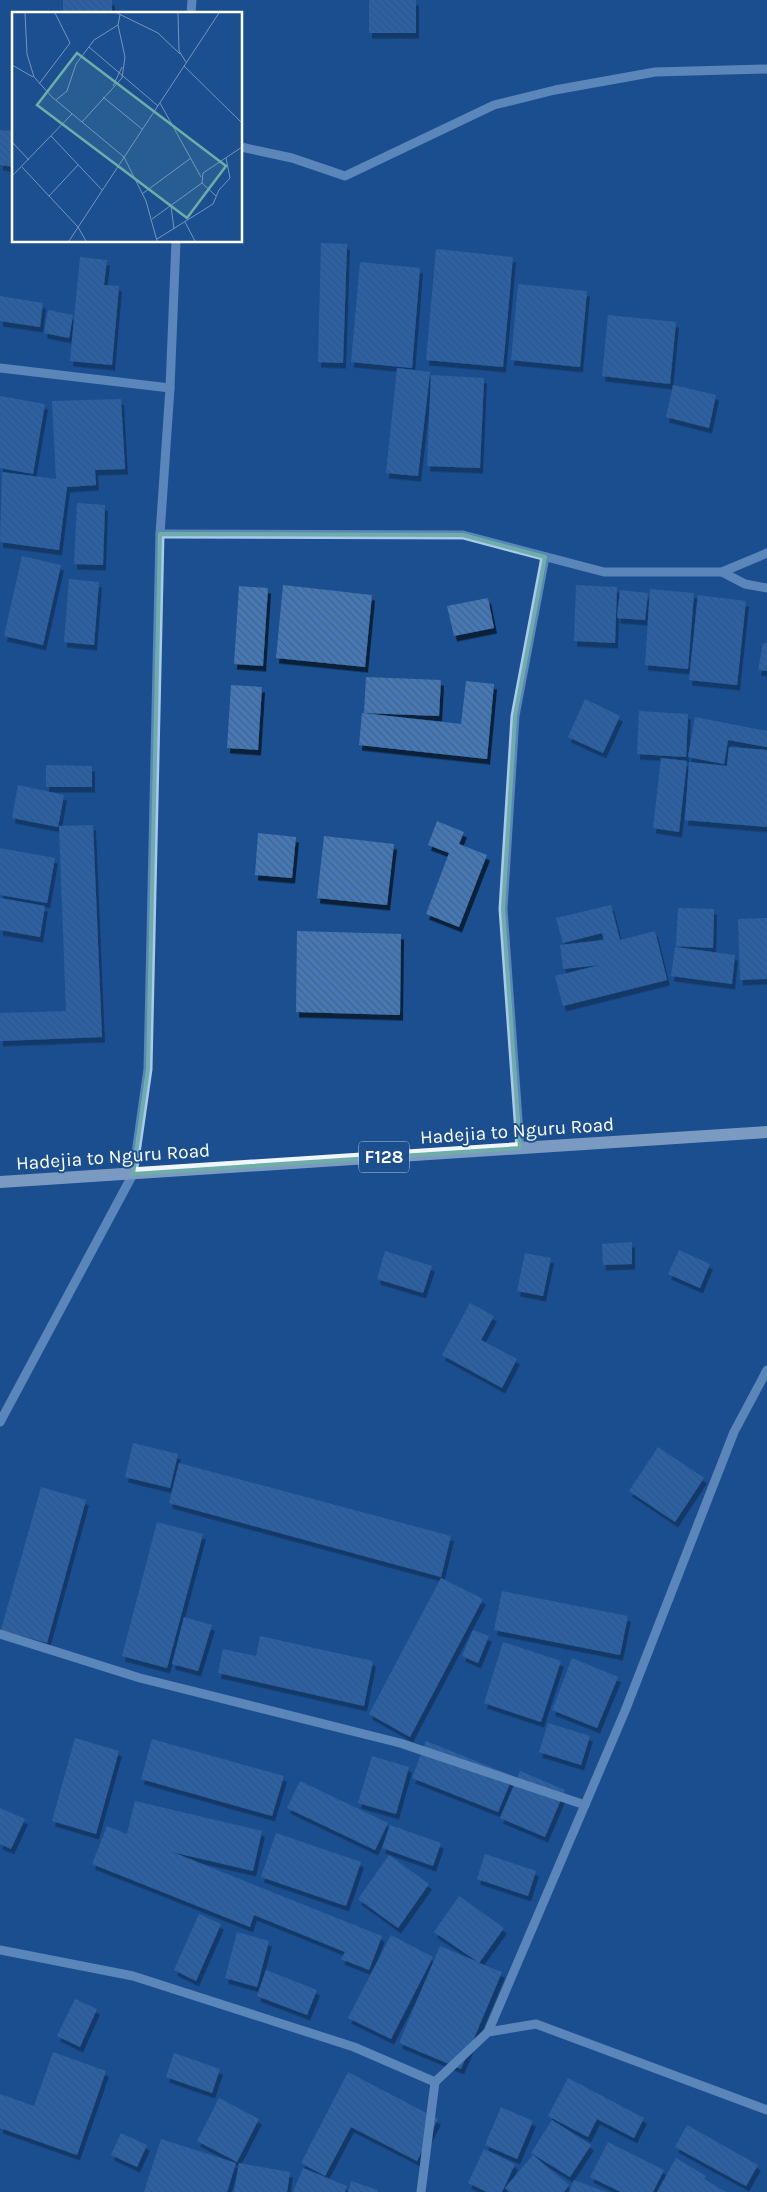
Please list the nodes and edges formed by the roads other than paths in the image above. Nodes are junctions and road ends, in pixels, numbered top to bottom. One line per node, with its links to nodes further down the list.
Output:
1 (767, 68): 2 (street)
2 (242, 147)
3 (176, 242): 5 (street)
4 (0, 368): 5 (street)
5 (170, 388): 6 (street)
6 (160, 534): 8 (street); 13 (street)
7 (767, 553): 9 (street)
8 (545, 557): 9 (street); 12 (street)
9 (722, 572): 10 (street)
10 (767, 588)
11 (767, 1132): 12 (main road, Hadejia to Nguru Road / F128)
12 (520, 1148): 13 (main road, Hadejia to Nguru Road / F128)
13 (134, 1174): 14 (main road, Hadejia to Nguru Road / F128); 16 (street)
14 (0, 1182)
15 (767, 1370): 18 (street)
16 (0, 1422)
17 (0, 1634): 18 (street)
18 (585, 1805): 20 (street)
19 (1, 1952): 21 (street)
20 (488, 2032): 21 (street); 22 (street)
21 (435, 2082): 23 (street)
22 (767, 2110)
23 (421, 2192)

